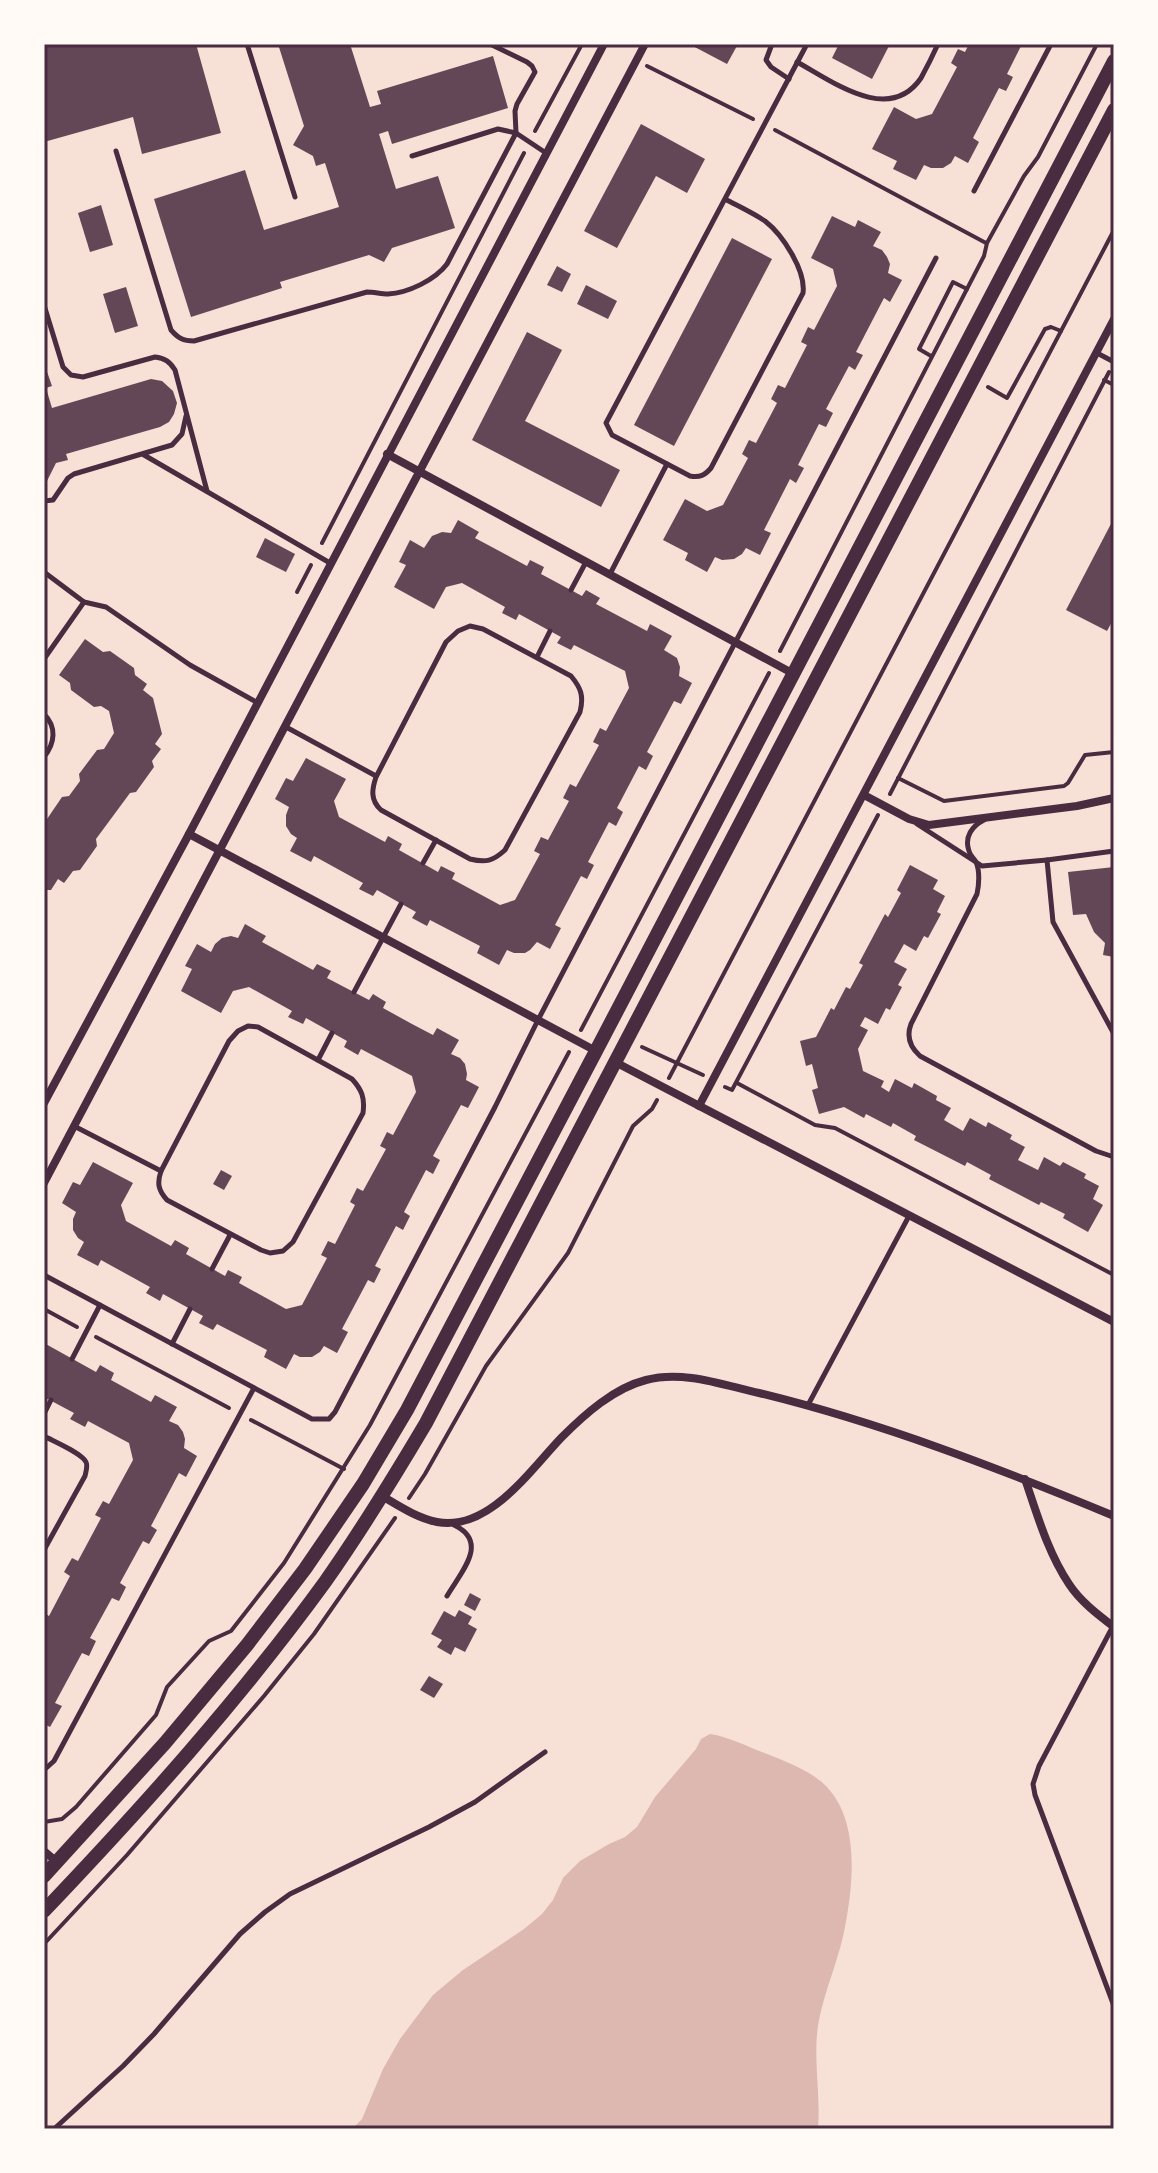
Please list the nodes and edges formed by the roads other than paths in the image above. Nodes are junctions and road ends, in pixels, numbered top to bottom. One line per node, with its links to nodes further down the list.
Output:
1 (247, 44): 18 (lane)
2 (490, 44): 13 (lane)
3 (604, 44): 15 (street)
4 (645, 44): 29 (street)
5 (772, 44): 11 (lane)
6 (807, 44): 10 (lane)
7 (938, 44): 10 (lane)
8 (1051, 44): 17 (lane)
9 (1114, 61): 42 (main road)
10 (797, 62): 11 (lane)
11 (789, 79): 19 (lane)
12 (1114, 110): 43 (main road)
13 (516, 133): 14 (lane); 15 (lane); 16 (lane)
14 (116, 151)
15 (546, 153): 26 (street)
16 (412, 156)
17 (974, 191)
18 (295, 197)
19 (725, 199): 28 (lane); 28 (lane)
20 (936, 258): 39 (lane)
21 (44, 305): 25 (lane)
22 (1114, 319): 23 (street)
23 (1096, 353): 24 (lane); 49 (street)
24 (1114, 362)
25 (186, 410): 27 (lane); 30 (lane)
26 (387, 454): 29 (street); 33 (street)
27 (144, 455): 30 (lane); 31 (lane)
28 (667, 464): 35 (lane)
29 (421, 472): 32 (street); 46 (street)
30 (207, 491): 33 (lane)
31 (44, 501)
32 (586, 562): 35 (street); 36 (lane)
33 (330, 563): 44 (street)
34 (44, 572): 37 (lane)
35 (609, 575): 39 (street)
36 (571, 590)
37 (84, 602): 41 (lane); 44 (lane)
38 (550, 631): 40 (lane)
39 (736, 643): 42 (street); 63 (lane)
40 (537, 657): 48 (lane); 54 (lane)
41 (44, 659)
42 (792, 673): 43 (main road); 66 (main road)
43 (812, 683): 68 (main road)
44 (258, 703): 53 (street)
45 (44, 714): 47 (lane)
46 (286, 727): 48 (lane); 55 (street)
47 (44, 757)
48 (376, 777): 54 (lane)
49 (864, 795): 52 (street); 70 (street)
50 (1114, 798): 51 (street)
51 (989, 818): 52 (street); 58 (lane)
52 (909, 819): 58 (lane)
53 (189, 834): 55 (street); 69 (street)
54 (436, 840): 59 (lane)
55 (221, 851): 61 (street); 71 (street)
56 (1114, 851): 57 (lane)
57 (1047, 860): 58 (lane); 65 (lane)
58 (976, 862): 72 (lane)
59 (423, 863)
60 (401, 904): 61 (lane)
61 (383, 938): 62 (lane); 63 (street)
62 (354, 992)
63 (538, 1020): 66 (street); 84 (lane)
64 (332, 1033): 67 (lane)
65 (1114, 1034)
66 (596, 1051): 68 (main road); 90 (main road)
67 (318, 1060): 73 (lane); 76 (lane)
68 (615, 1062): 70 (street); 91 (main road)
69 (44, 1103)
70 (699, 1106): 75 (street)
71 (74, 1126): 73 (lane); 74 (street)
72 (1114, 1157)
73 (161, 1171): 76 (lane)
74 (44, 1183)
75 (909, 1216): 81 (street); 86 (lane)
76 (230, 1235): 77 (lane)
77 (212, 1269)
78 (44, 1275): 79 (lane)
79 (100, 1305): 82 (lane); 83 (lane)
80 (190, 1309): 82 (lane)
81 (1114, 1322)
82 (172, 1344): 84 (lane)
83 (72, 1359)
84 (254, 1388): 99 (lane)
85 (51, 1400): 87 (lane)
86 (808, 1405): 89 (street); 94 (street)
87 (44, 1414)
88 (44, 1436): 95 (lane)
89 (1025, 1479): 93 (street); 97 (street)
90 (363, 1484): 91 (main road); 101 (main road)
91 (382, 1496): 94 (street); 103 (main road)
92 (1114, 1504): 93 (lane)
93 (1111, 1515)
94 (445, 1523): 96 (lane)
95 (44, 1550)
96 (447, 1596)
97 (1113, 1626): 105 (lane)
98 (545, 1752): 106 (lane)
99 (44, 1770)
100 (44, 1851): 101 (street)
101 (57, 1862): 102 (main road); 103 (main road)
102 (44, 1876)
103 (75, 1879): 104 (main road)
104 (44, 1911)
105 (1114, 2006)
106 (54, 2129)

